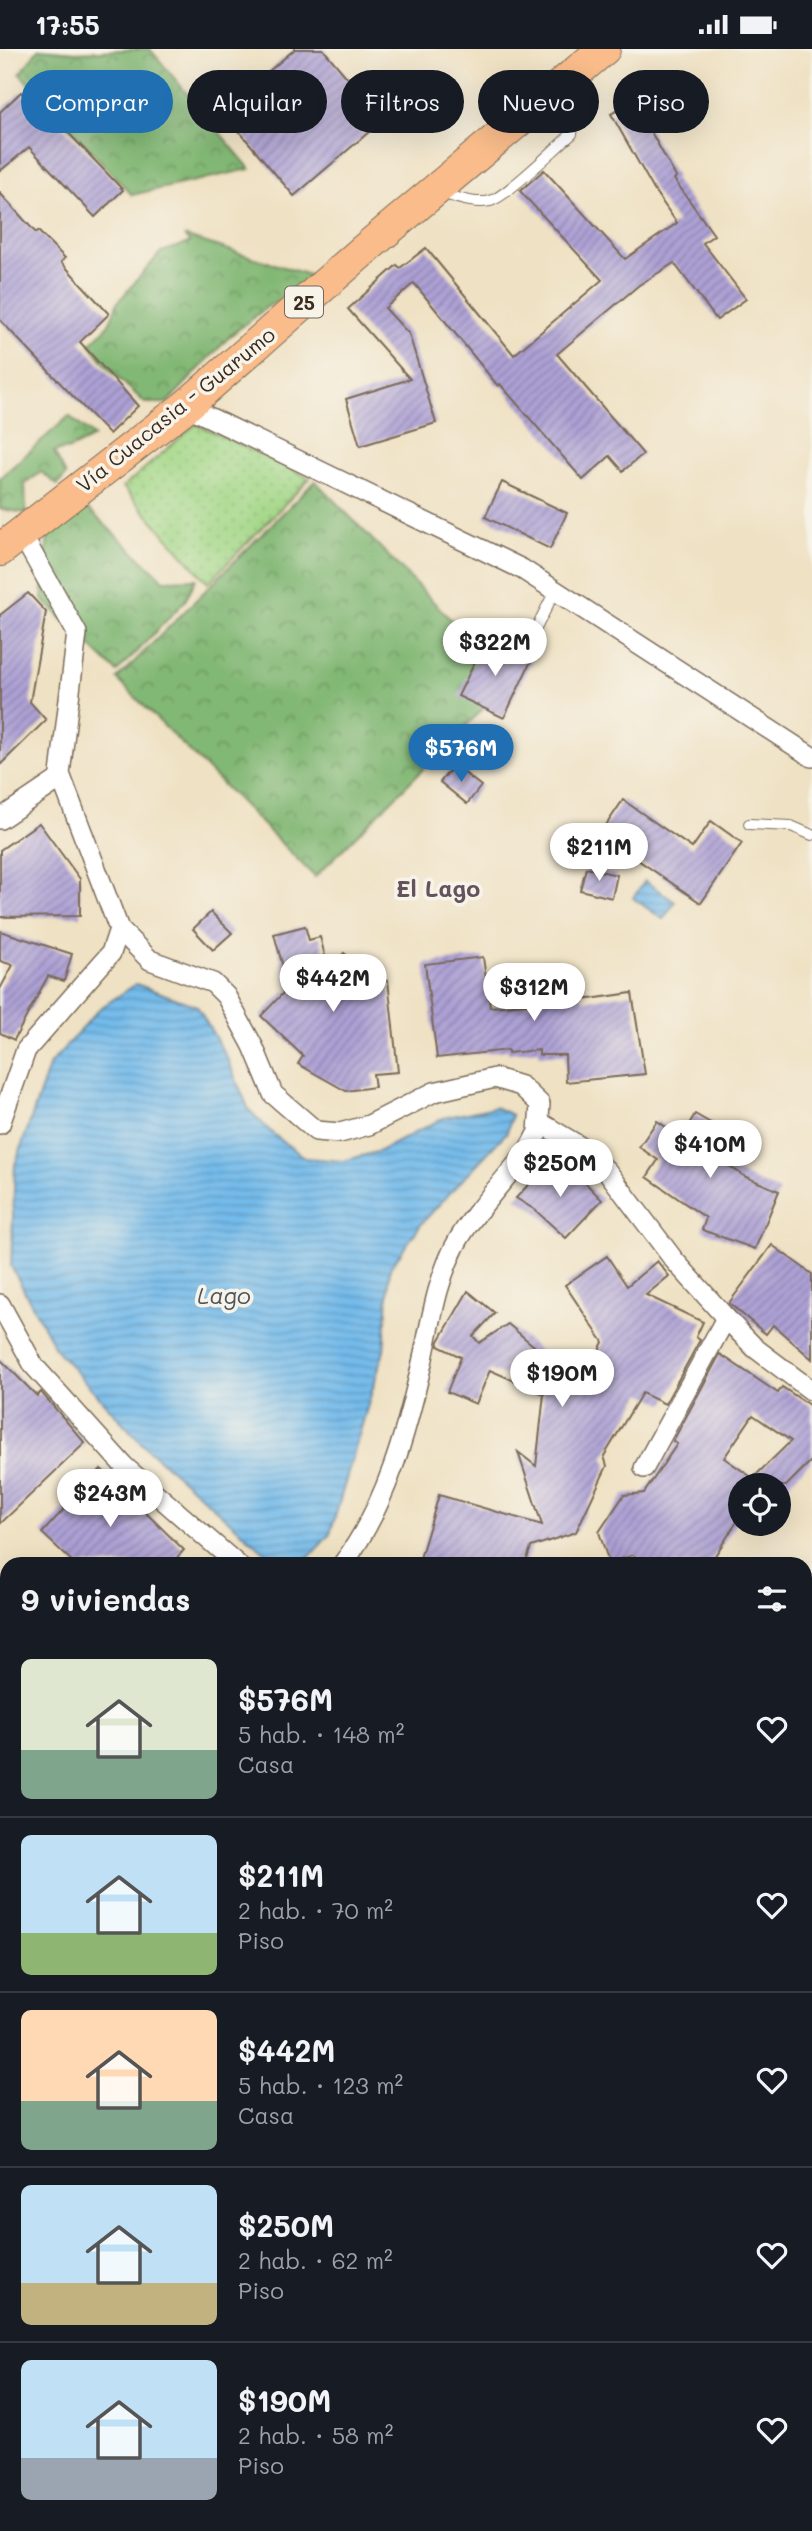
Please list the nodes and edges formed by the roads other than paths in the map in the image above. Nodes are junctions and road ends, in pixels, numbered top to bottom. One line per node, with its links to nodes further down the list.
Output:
1 (604, 49): 2 (main road, Vía Cuacasia - Guarumo / 25)
2 (579, 70)
3 (503, 133): 5 (main road, Vía Cuacasia - Guarumo / 25)
4 (572, 133): 5 (lane)
5 (434, 191): 6 (main road, Vía Cuacasia - Guarumo / 25)
6 (186, 406): 7 (main road, Vía Cuacasia - Guarumo / 25); 8 (street)
7 (10, 542): 11 (street)
8 (555, 591): 9 (lane); 10 (street)
9 (529, 642)
10 (812, 757)
11 (61, 778): 12 (street); 15 (street)
12 (0, 818)
13 (749, 824): 14 (lane)
14 (812, 835)
15 (119, 929): 16 (street); 17 (street)
16 (539, 1122): 19 (street); 23 (street)
17 (0, 1124)
18 (0, 1304): 22 (street)
19 (726, 1318): 20 (street); 21 (street)
20 (812, 1391)
21 (644, 1468)
22 (228, 1557)
23 (348, 1557)

